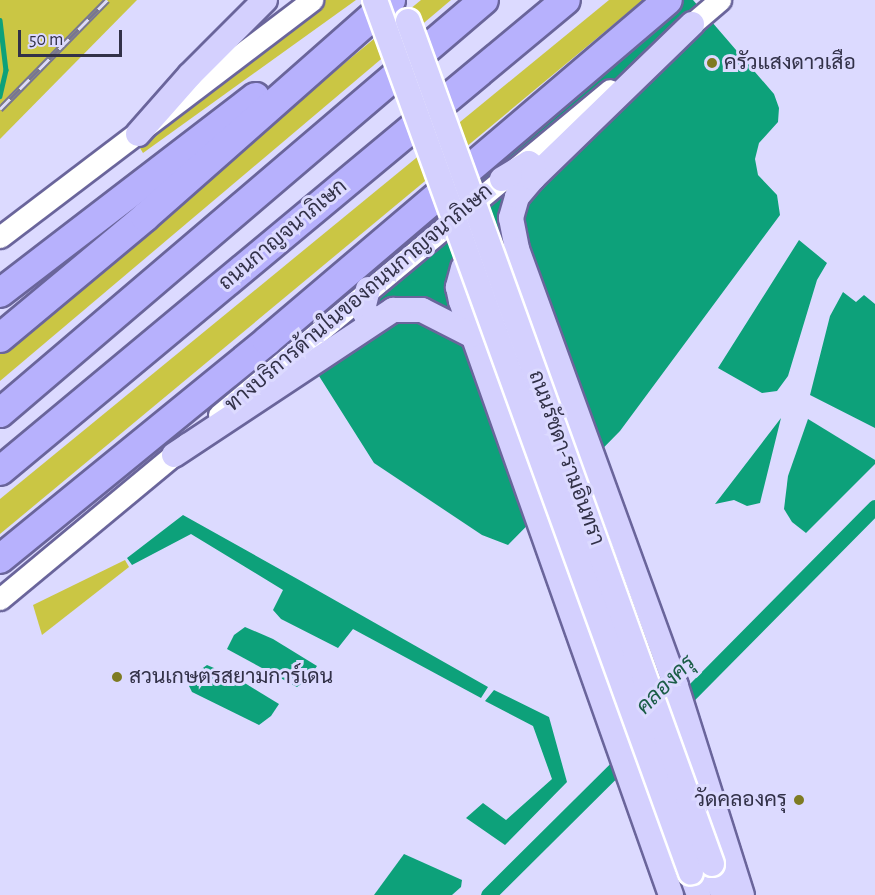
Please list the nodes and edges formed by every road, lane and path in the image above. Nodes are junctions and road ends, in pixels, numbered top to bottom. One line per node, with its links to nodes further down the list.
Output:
1 (265, 0): 13 (main road)
2 (312, 0): 13 (main road)
3 (368, 0): 12 (main road, ถนนรัชดา-รามอินทรา, bridge)
4 (375, 0): 12 (main road, ถนนรัชดา-รามอินทรา, bridge)
5 (385, 0): 19 (highway)
6 (484, 0): 24 (highway)
7 (566, 0): 26 (highway, ถนนกาญจนาภิเษก)
8 (668, 0): 23 (highway, bridge)
9 (720, 0): 11 (main road, ทางบริการด้านในของถนนกาญจนาภิเษก)
10 (400, 5): 22 (highway); 31 (main road, ถนนรัชดา-รามอินทรา, bridge)
11 (692, 24): 14 (main road); 15 (main road, ทางบริการด้านในของถนนกาญจนาภิเษก)
12 (405, 83): 31 (main road, ถนนรัชดา-รามอินทรา, bridge)
13 (138, 134): 16 (main road)
14 (533, 178): 15 (main road); 17 (main road)
15 (501, 179): 18 (main road, ทางบริการด้านในของถนนกาญจนาภิเษก, bridge)
16 (0, 237)
17 (529, 280): 21 (main road, bridge); 27 (main road)
18 (368, 289): 20 (main road); 23 (main road, ทางบริการด้านในของถนนกาญจนาภิเษก)
19 (1, 292)
20 (376, 319): 21 (main road); 23 (main road)
21 (471, 335): 29 (main road)
22 (0, 338)
23 (284, 357): 25 (main road); 28 (highway)
24 (0, 413)
25 (174, 455): 30 (main road)
26 (0, 471)
27 (626, 549): 29 (main road); 34 (main road)
28 (0, 560)
29 (563, 591): 32 (main road)
30 (0, 598)
31 (701, 877): 33 (main road, ถนนรัชดา-รามอินทรา)
32 (671, 895)
33 (723, 895)
34 (742, 895)

